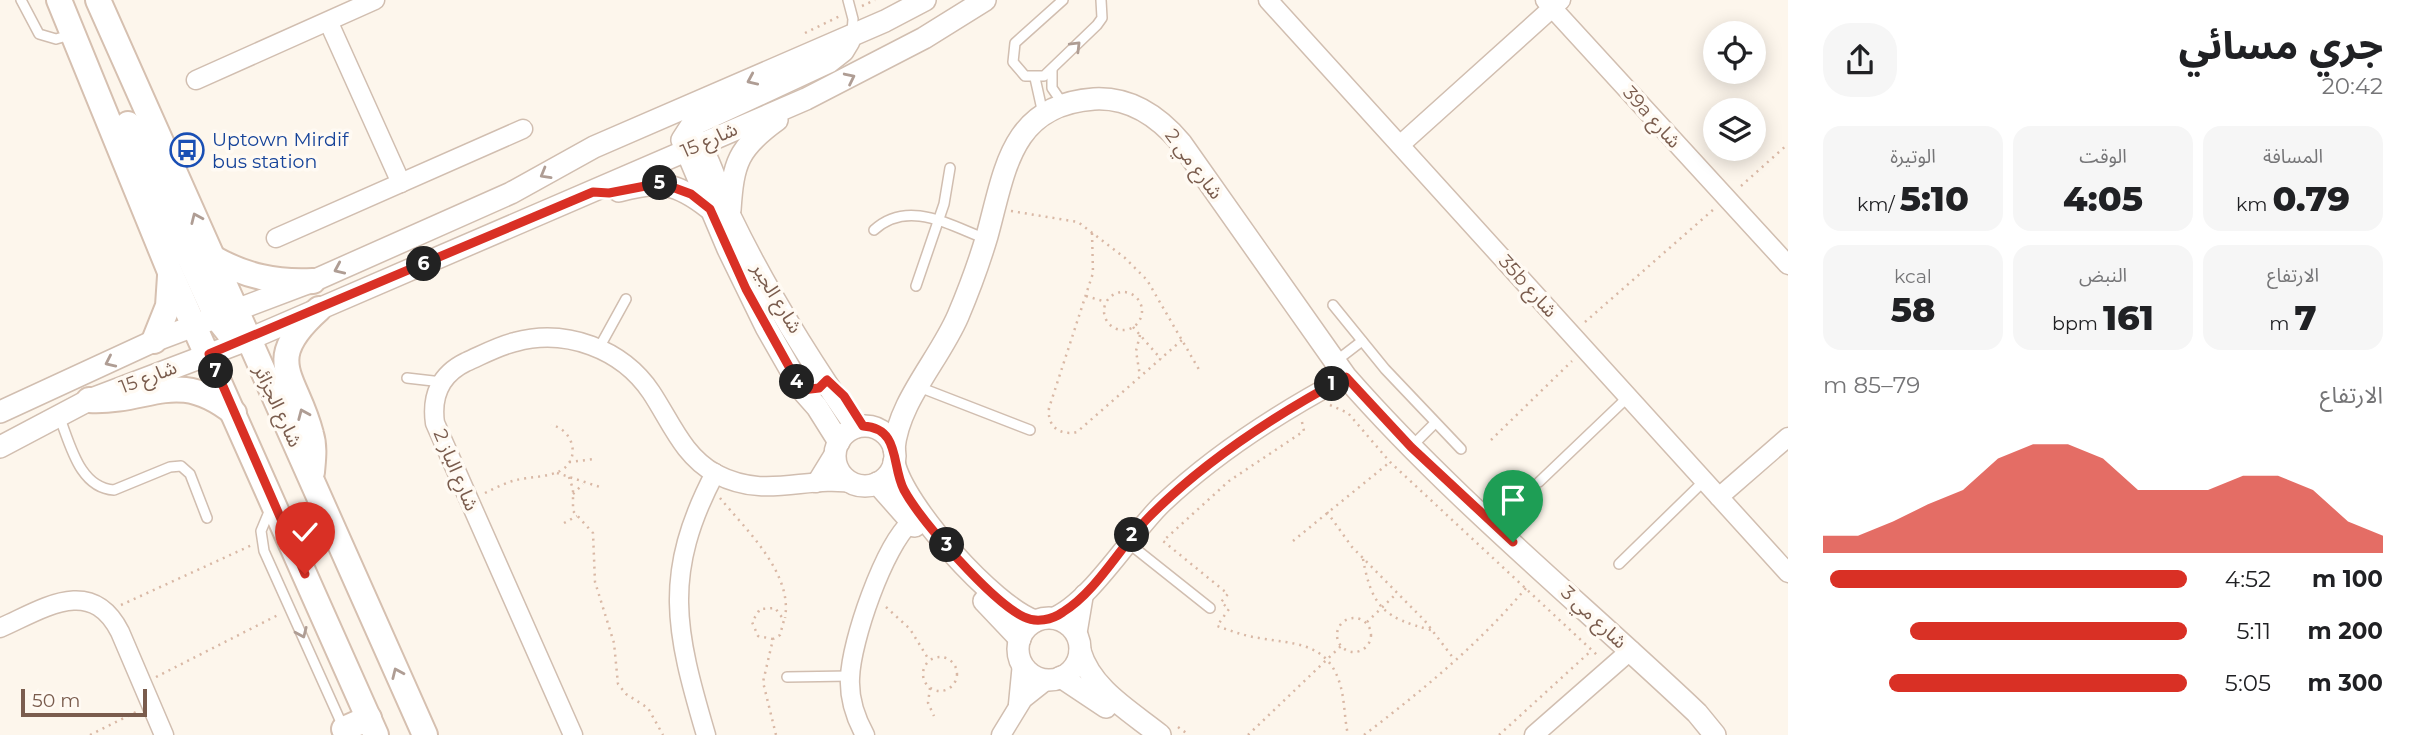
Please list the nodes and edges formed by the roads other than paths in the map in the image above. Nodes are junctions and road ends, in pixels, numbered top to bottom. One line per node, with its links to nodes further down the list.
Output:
1 (21, 0): 13 (lane)
2 (59, 0): 13 (main road, شارع الجزائر)
3 (98, 0): 33 (main road, شارع الجزائر, one-way to 3)
4 (375, 0): 12 (street)
5 (848, 0): 14 (lane)
6 (925, 0): 14 (street, شارع 15)
7 (985, 0): 18 (street, شارع 15, one-way to 7)
8 (1063, 0): 16 (lane)
9 (1101, 0): 15 (lane, one-way to 9)
10 (1268, 0): 24 (street, 35b شارع)
11 (1553, 3): 24 (street); 34 (street, 39a شارع)
12 (329, 23): 17 (street); 26 (street)
13 (75, 34): 35 (main road, شارع الجزائر); 41 (main road)
14 (851, 36): 21 (street, شارع 15, one-way to 21); 23 (street)
15 (1052, 70): 16 (lane); 19 (lane)
16 (1035, 78): 20 (lane)
17 (196, 80)
18 (806, 99): 23 (street, شارع 15); 28 (street)
19 (1064, 105): 20 (street, شارع مي 2); 47 (street, شارع مي 2)
20 (1043, 116): 32 (street, شارع مي 2)
21 (657, 121): 23 (street); 36 (street, شارع 15, one-way to 36)
22 (523, 129): 26 (street)
23 (690, 142): 27 (street, شارع 15); 28 (street, شارع الجير)
24 (1400, 145): 53 (street, 35b شارع)
25 (950, 168): 29 (lane)
26 (401, 183): 31 (street)
27 (593, 192): 28 (street); 40 (street, شارع 15)
28 (720, 212): 49 (street, شارع الجير); 52 (street, شارع الجير)
29 (938, 221): 30 (lane); 32 (lane); 37 (lane)
30 (874, 230)
31 (276, 238)
32 (986, 240): 51 (street, شارع مي 2)
33 (213, 258): 36 (main road); 41 (main road, شارع الجزائر)
34 (1788, 265)
35 (170, 272): 41 (main road, شارع الجزائر); 43 (main road)
36 (313, 281): 41 (street, شارع 15)
37 (916, 286)
38 (626, 299): 45 (lane)
39 (1333, 305): 44 (lane)
40 (319, 309): 42 (street, شارع 15); 69 (main road, one-way to 40)
41 (216, 318): 42 (main road, شارع الجزائر); 43 (street, شارع 15); 46 (main road, شارع الجزائر)
42 (247, 340): 46 (street, شارع 15); 69 (main road, شارع الجزائر)
43 (154, 341): 56 (street, شارع 15, one-way to 56)
44 (1362, 341): 47 (lane); 59 (lane)
45 (599, 348): 50 (street); 68 (street)
46 (209, 354): 54 (street, شارع 15); 57 (main road, شارع الجزائر)
47 (1341, 369): 64 (street, شارع مي 3); 78 (street)
48 (407, 378): 50 (lane)
49 (827, 380): 52 (street); 60 (street, شارع الجير)
50 (442, 382): 97 (street, شارع الباز 2)
51 (919, 387): 55 (street, شارع مي 2); 61 (lane)
52 (802, 390): 65 (street, شارع الجير)
53 (1628, 397): 70 (street, 35b شارع); 71 (lane)
54 (89, 400): 57 (main road); 58 (street, شارع 15)
55 (903, 411): 60 (street); 67 (street, شارع مي 2)
56 (0, 412)
57 (234, 413): 75 (main road, شارع الجزائر)
58 (59, 416): 63 (street, شارع 15); 76 (lane)
59 (1435, 423): 64 (lane); 66 (lane)
60 (863, 427): 65 (street); 67 (street)
61 (1030, 430)
62 (1788, 437): 74 (street)
63 (0, 447)
64 (1411, 447): 87 (street, شارع مي 3)
65 (837, 448): 72 (street); 73 (street)
66 (1461, 449)
67 (894, 456): 73 (street); 83 (street)
68 (712, 479): 72 (street); 98 (street)
69 (312, 480): 96 (main road, شارع الجزائر, one-way to 69)
70 (1704, 481): 74 (street, 35b شارع); 79 (lane)
71 (1539, 482)
72 (816, 483): 73 (street)
73 (867, 484): 77 (street)
74 (1719, 497): 80 (street, 35b شارع)
75 (273, 502): 93 (main road, شارع الجزائر); 94 (lane, one-way to 94)
76 (208, 517)
77 (911, 523): 85 (street); 89 (street)
78 (1127, 542): 81 (street); 82 (lane)
79 (1619, 564)
80 (1788, 573)
81 (1085, 593): 83 (street); 86 (street)
82 (1210, 608)
83 (1043, 620): 85 (street); 86 (street)
84 (0, 628): 95 (street)
85 (1020, 639): 88 (street)
86 (1078, 643): 91 (street); 102 (street)
87 (1631, 650): 103 (street, شارع مي 3); 104 (street)
88 (1022, 663): 91 (street); 92 (street)
89 (850, 676): 90 (lane); 99 (street)
90 (788, 677)
91 (1054, 678): 92 (street); 101 (street)
92 (1017, 708): 100 (street)
93 (373, 727): 94 (main road)
94 (345, 732)
95 (164, 735)
96 (425, 735)
97 (573, 735)
98 (706, 735)
99 (865, 735)
100 (1000, 735)
101 (1140, 735)
102 (1160, 735)
103 (1534, 735)
104 (1715, 735)

